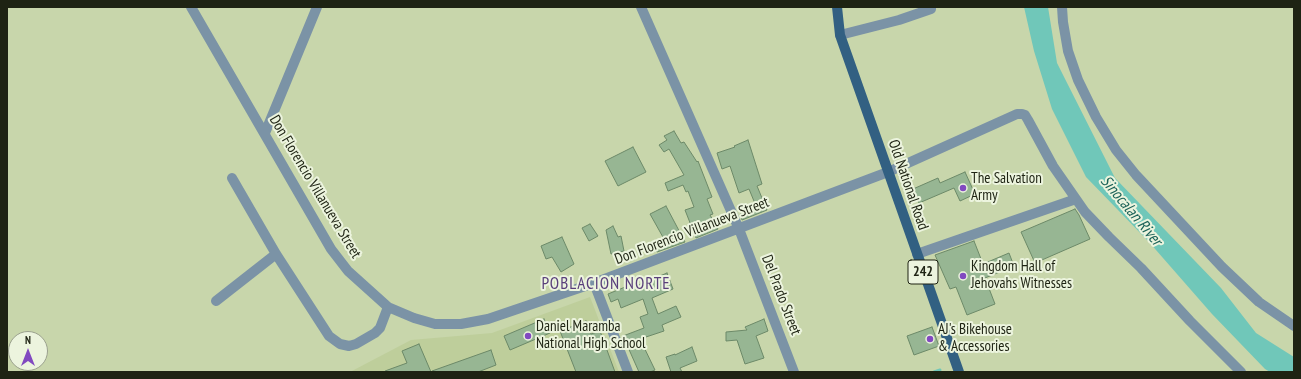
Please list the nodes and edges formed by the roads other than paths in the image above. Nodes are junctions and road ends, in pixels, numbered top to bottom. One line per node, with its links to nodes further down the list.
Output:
1 (191, 7): 8 (street, Don Florencio Villanueva Street)
2 (317, 7): 8 (street)
3 (641, 7): 12 (street, Del Prado Street)
4 (837, 7): 7 (main road, Old National Road / 242)
5 (1062, 7): 18 (street)
6 (931, 9): 7 (street)
7 (840, 35): 9 (main road, Old National Road / 242)
8 (265, 133): 17 (street, Don Florencio Villanueva Street)
9 (888, 172): 11 (street, Don Florencio Villanueva Street); 12 (street, Don Florencio Villanueva Street); 14 (main road, Old National Road / 242)
10 (232, 178): 13 (street)
11 (1076, 199): 14 (street); 22 (street)
12 (739, 229): 15 (street, Don Florencio Villanueva Street); 20 (street, Del Prado Street)
13 (276, 254): 16 (street); 17 (street)
14 (916, 254): 21 (main road, Old National Road / 242)
15 (594, 283): 17 (street, Don Florencio Villanueva Street); 19 (street)
16 (216, 301)
17 (388, 307)
18 (1294, 326)
19 (628, 372)
20 (794, 372)
21 (959, 372)
22 (1242, 372)

